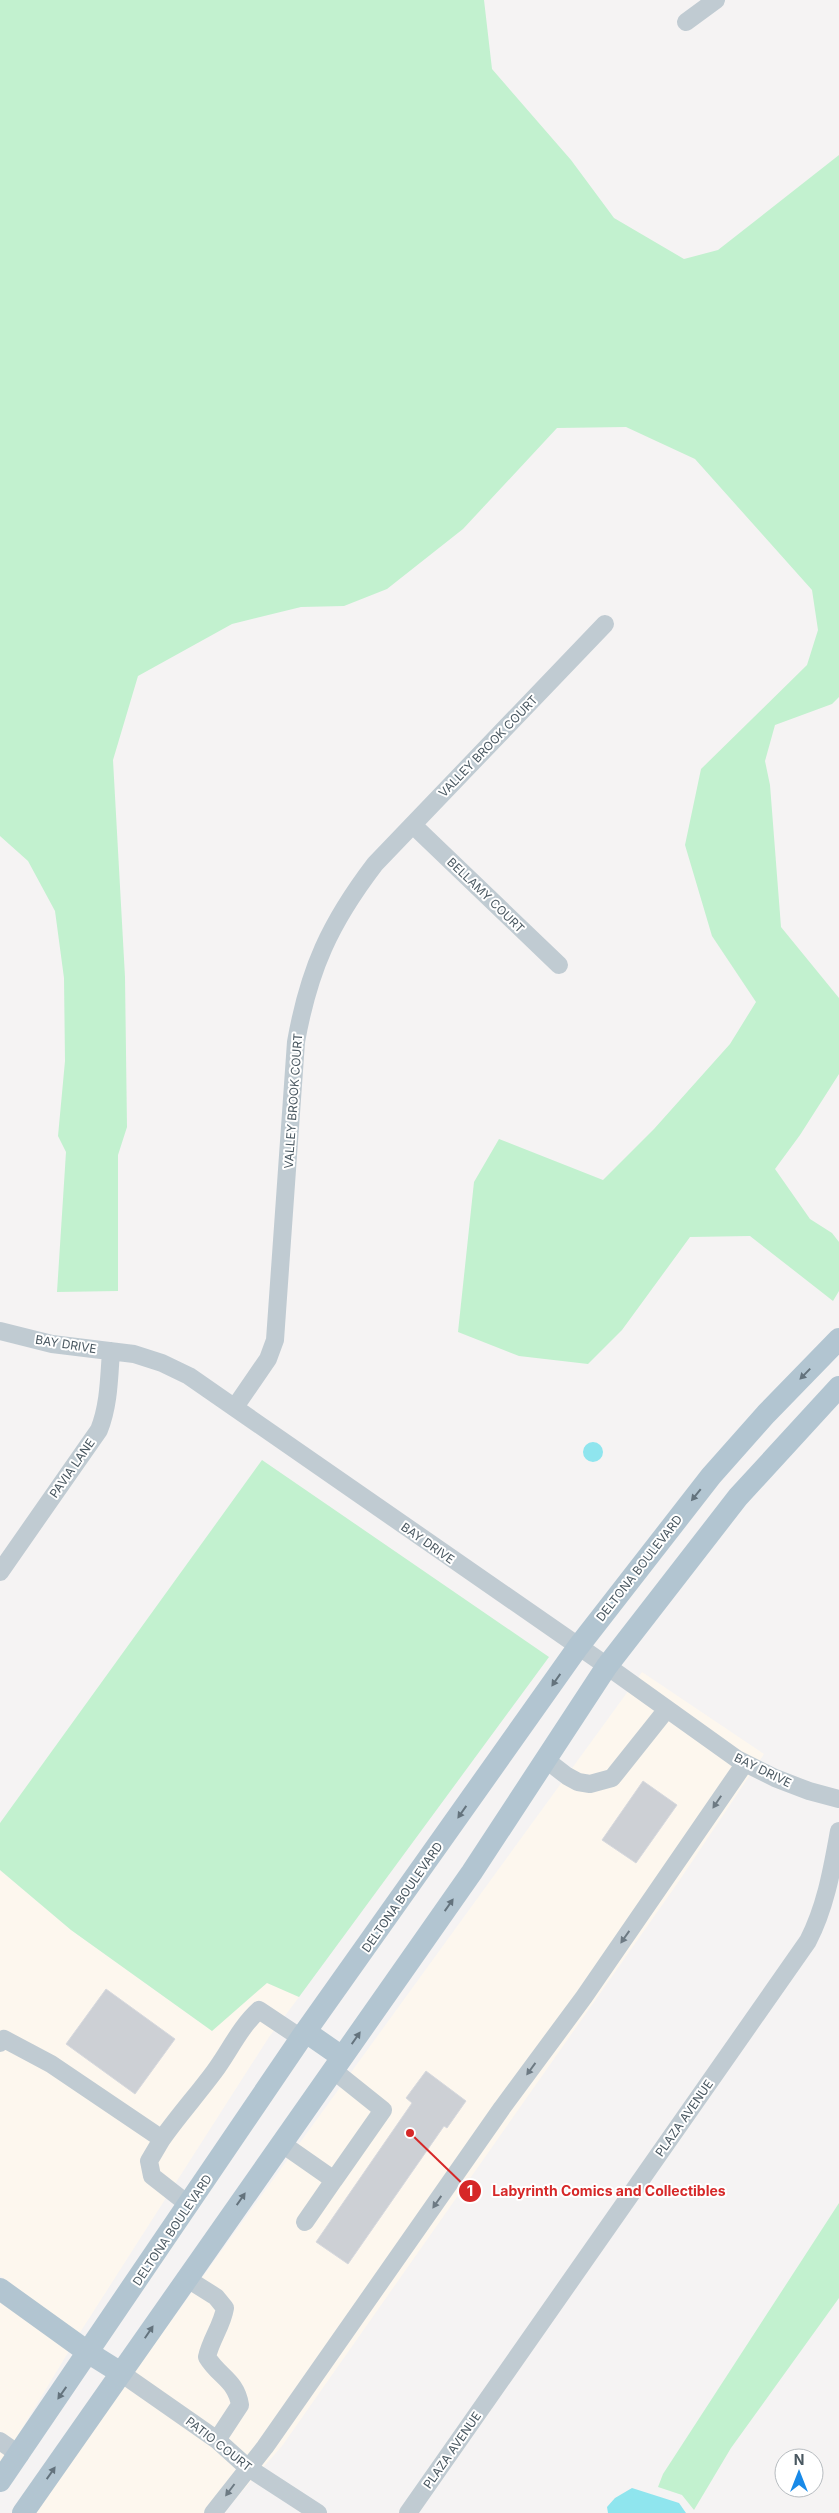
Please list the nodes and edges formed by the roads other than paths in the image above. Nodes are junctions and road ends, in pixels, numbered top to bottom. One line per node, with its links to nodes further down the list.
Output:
1 (716, 0): 2 (street)
2 (686, 22)
3 (605, 624): 4 (street, VALLEY BROOK COURT)
4 (413, 825): 5 (street, BELLAMY COURT); 10 (street, VALLEY BROOK COURT)
5 (559, 965)
6 (0, 1331): 8 (street, BAY DRIVE)
7 (839, 1339): 12 (main road, DELTONA BOULEVARD, one-way to 12)
8 (111, 1351): 10 (street, BAY DRIVE); 11 (street, PAVIA LANE)
9 (839, 1387): 13 (main road)
10 (235, 1408): 12 (street, BAY DRIVE)
11 (0, 1572)
12 (578, 1648): 13 (street, BAY DRIVE); 19 (main road, DELTONA BOULEVARD, one-way to 19)
13 (608, 1666): 14 (street, BAY DRIVE); 15 (main road)
14 (667, 1709): 15 (street); 16 (street, BAY DRIVE)
15 (545, 1759): 21 (main road, one-way to 15)
16 (745, 1762): 17 (street, BAY DRIVE); 34 (street, one-way to 34)
17 (839, 1799)
18 (839, 1831): 39 (street, PLAZA AVENUE)
19 (304, 2035): 21 (main road); 22 (street); 25 (main road, DELTONA BOULEVARD)
20 (0, 2043): 22 (street)
21 (338, 2064): 23 (main road); 24 (street)
22 (162, 2139): 25 (street)
23 (281, 2143): 24 (street); 27 (main road, one-way to 23)
24 (334, 2180): 26 (street)
25 (189, 2205): 29 (main road, DELTONA BOULEVARD)
26 (305, 2222)
27 (186, 2278): 30 (main road, one-way to 27); 31 (street)
28 (0, 2289): 29 (main road)
29 (89, 2353): 30 (main road); 33 (main road, DELTONA BOULEVARD, one-way to 33)
30 (121, 2372): 31 (street, PATIO COURT); 36 (main road, one-way to 30)
31 (217, 2440): 34 (street, PATIO COURT)
32 (0, 2441): 33 (street)
33 (20, 2455): 35 (main road, DELTONA BOULEVARD)
34 (248, 2467): 37 (street, one-way to 37); 38 (street, PATIO COURT)
35 (0, 2481)
36 (23, 2513)
37 (213, 2513)
38 (318, 2513)
39 (408, 2513)

